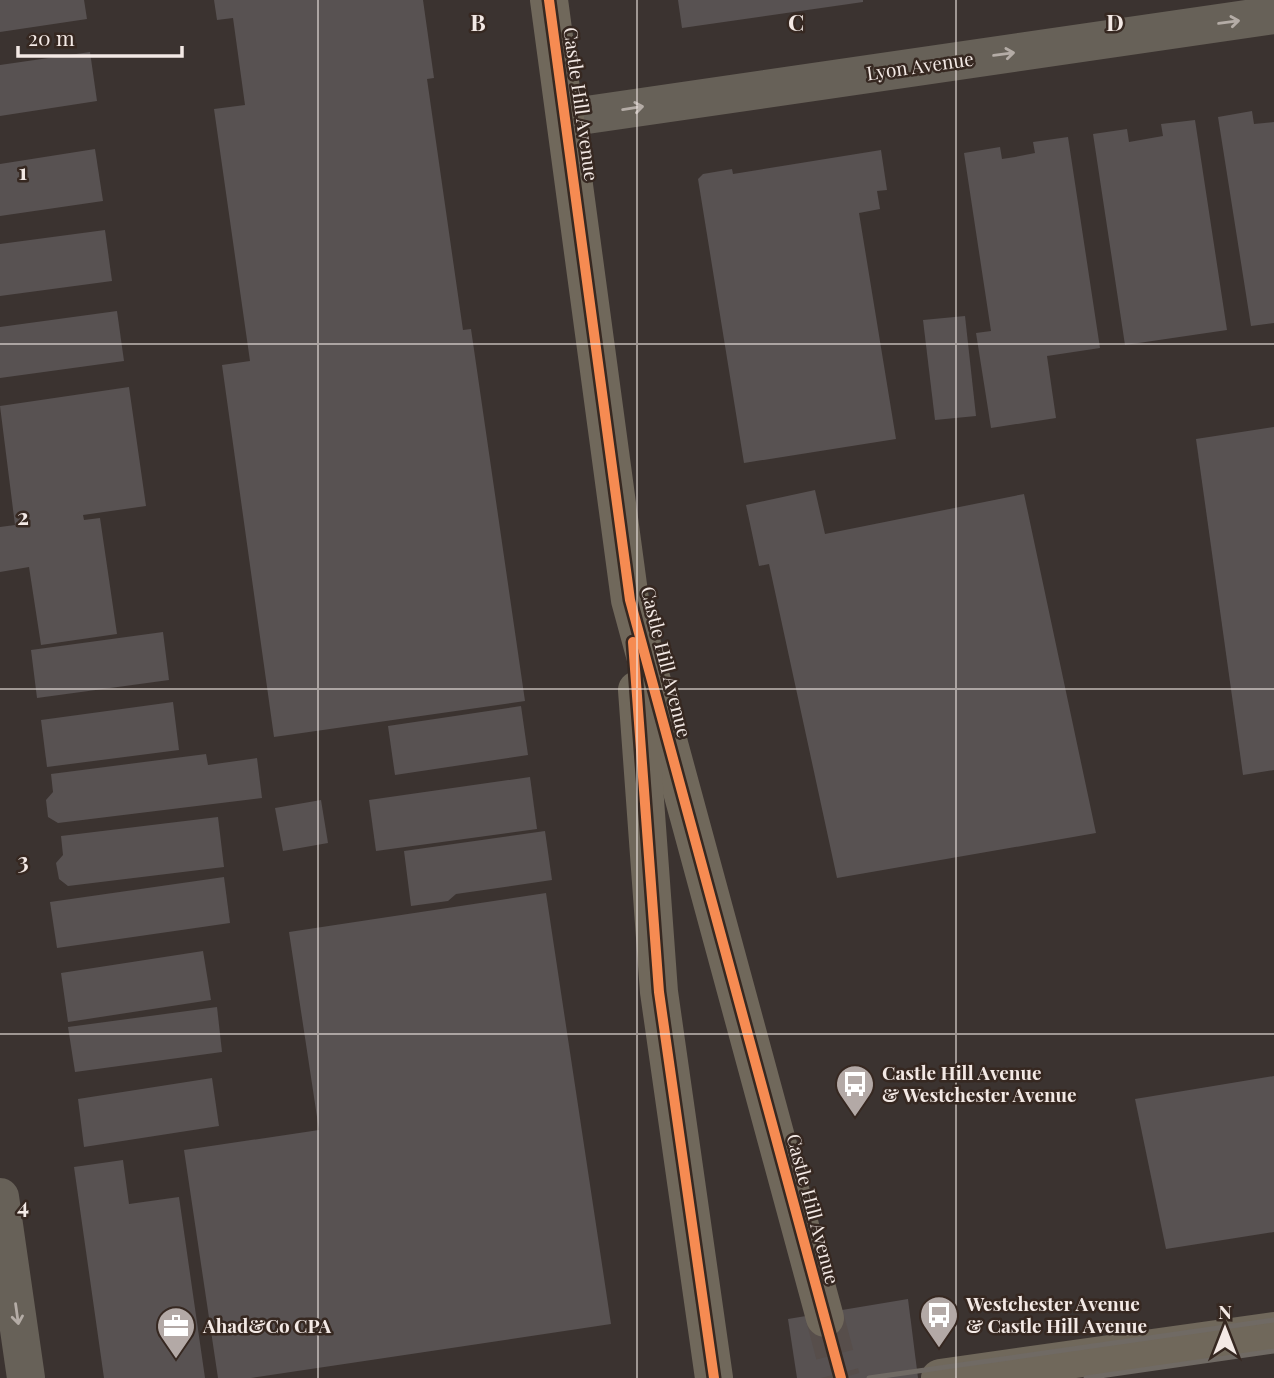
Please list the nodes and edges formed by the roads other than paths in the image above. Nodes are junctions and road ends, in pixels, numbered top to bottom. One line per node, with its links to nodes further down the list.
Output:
1 (549, 0): 3 (main road, Castle Hill Avenue)
2 (1274, 15): 3 (street, Lyon Avenue, one-way to 2)
3 (566, 118): 4 (main road, Castle Hill Avenue)
4 (630, 600): 6 (main road, Castle Hill Avenue); 9 (main road)
5 (0, 1198): 8 (street, one-way to 8)
6 (825, 1318)
7 (1274, 1331): 10 (main road)
8 (26, 1378)
9 (714, 1378)
10 (940, 1378)

